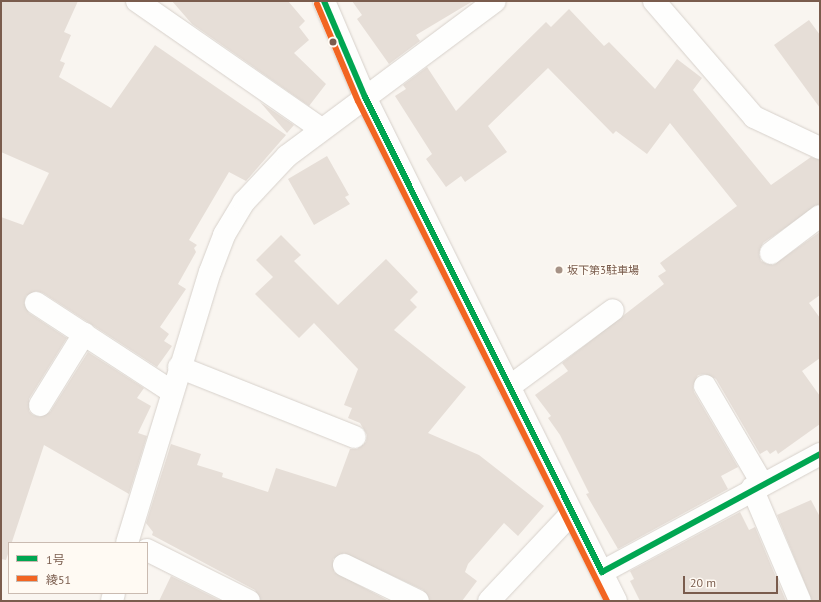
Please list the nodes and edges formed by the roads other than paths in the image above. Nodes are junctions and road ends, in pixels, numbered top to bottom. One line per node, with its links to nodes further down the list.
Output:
1 (137, 1): 6 (street)
2 (324, 1): 5 (street)
3 (495, 1): 5 (street)
4 (654, 1): 7 (street)
5 (365, 97): 6 (street); 15 (street)
6 (321, 129): 13 (street)
7 (820, 148)
8 (820, 216): 9 (street)
9 (771, 253)
10 (36, 303): 12 (street)
11 (613, 310): 15 (street)
12 (84, 334): 16 (street); 17 (street)
13 (179, 367): 16 (street); 18 (street)
14 (705, 386): 20 (street)
15 (509, 387): 21 (street)
16 (171, 391): 22 (street)
17 (40, 405)
18 (354, 437)
19 (820, 454): 20 (street)
20 (757, 486): 25 (street); 30 (street)
21 (570, 515): 25 (street); 28 (street)
22 (129, 542)
23 (148, 550): 26 (street)
24 (344, 565): 27 (street)
25 (602, 572): 29 (street)
26 (249, 601)
27 (418, 601)
28 (489, 601)
29 (616, 601)
30 (800, 601)

